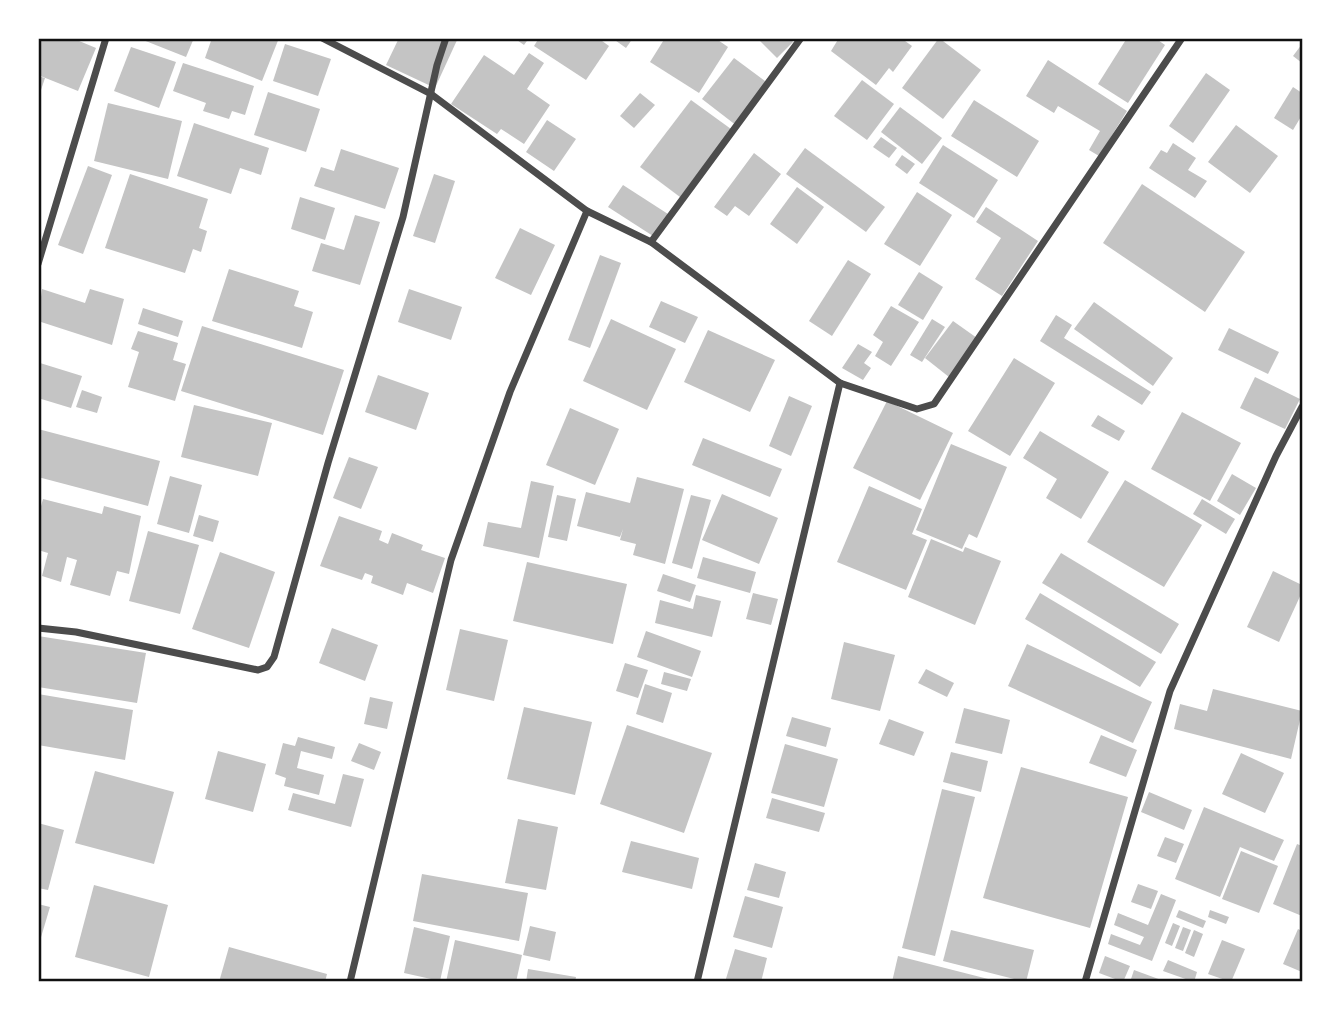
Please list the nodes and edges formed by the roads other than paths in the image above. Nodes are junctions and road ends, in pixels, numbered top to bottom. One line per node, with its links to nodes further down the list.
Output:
1 (106, 38): 9 (street)
2 (322, 38): 6 (street)
3 (446, 38): 6 (street)
4 (801, 38): 8 (street)
5 (1182, 38): 10 (street)
6 (431, 94): 7 (street); 12 (street)
7 (587, 211): 8 (street); 13 (street)
8 (651, 243): 10 (street)
9 (38, 264)
10 (840, 383): 14 (street)
11 (1303, 407): 15 (street)
12 (38, 628)
13 (350, 982)
14 (697, 982)
15 (1085, 982)

